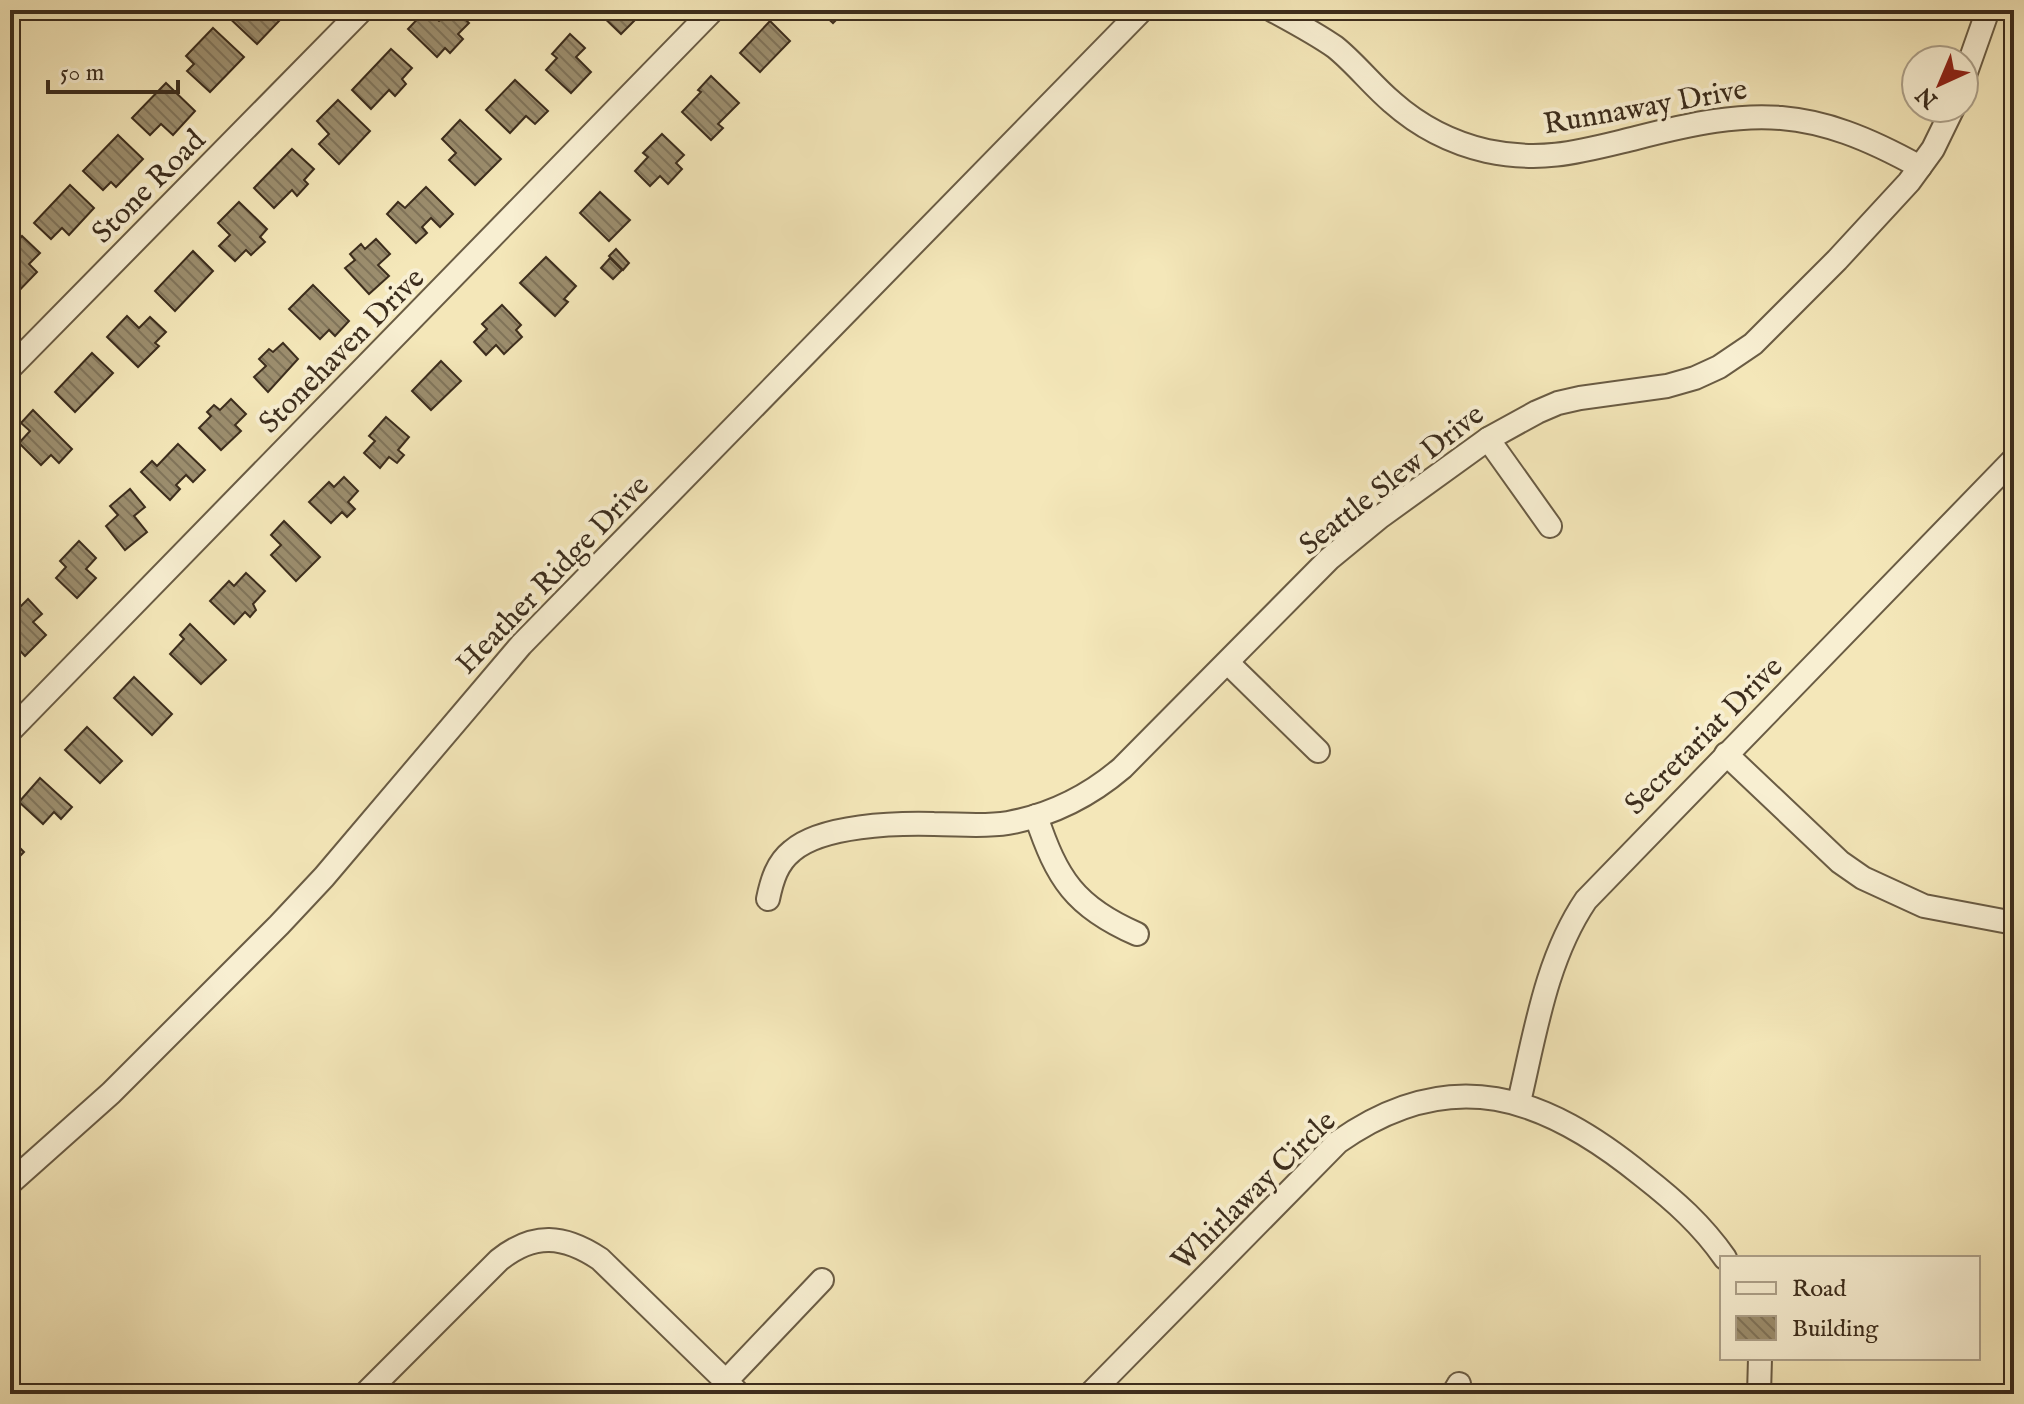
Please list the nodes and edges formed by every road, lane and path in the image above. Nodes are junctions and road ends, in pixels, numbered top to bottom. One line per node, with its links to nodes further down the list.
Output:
1 (362, 10): 9 (street, Stone Road)
2 (713, 10): 14 (street, Stonehaven Drive)
3 (1142, 10): 22 (street, Heather Ridge Drive)
4 (1272, 10): 8 (street, Runnaway Drive)
5 (1988, 10): 6 (street)
6 (1976, 44)
7 (1945, 124): 8 (street, Seattle Slew Drive)
8 (1920, 167): 10 (street, Seattle Slew Drive)
9 (10, 368)
10 (1488, 439): 12 (street); 13 (street, Seattle Slew Drive)
11 (2014, 459): 16 (street, Secretariat Drive)
12 (1550, 526)
13 (1228, 663): 15 (street); 17 (street, Seattle Slew Drive)
14 (10, 731)
15 (1318, 751)
16 (1726, 754): 19 (street); 21 (street, Secretariat Drive)
17 (1036, 816): 18 (street, Seattle Slew Drive); 20 (street)
18 (768, 899)
19 (2014, 923)
20 (1137, 934)
21 (1519, 1102): 23 (street, Whirlaway Circle); 28 (street, Whirlaway Circle)
22 (10, 1183)
23 (1724, 1256)
24 (822, 1280): 26 (street)
25 (1760, 1360): 29 (street)
26 (733, 1389): 27 (street)
27 (365, 1394)
28 (1090, 1394)
29 (1759, 1394)

